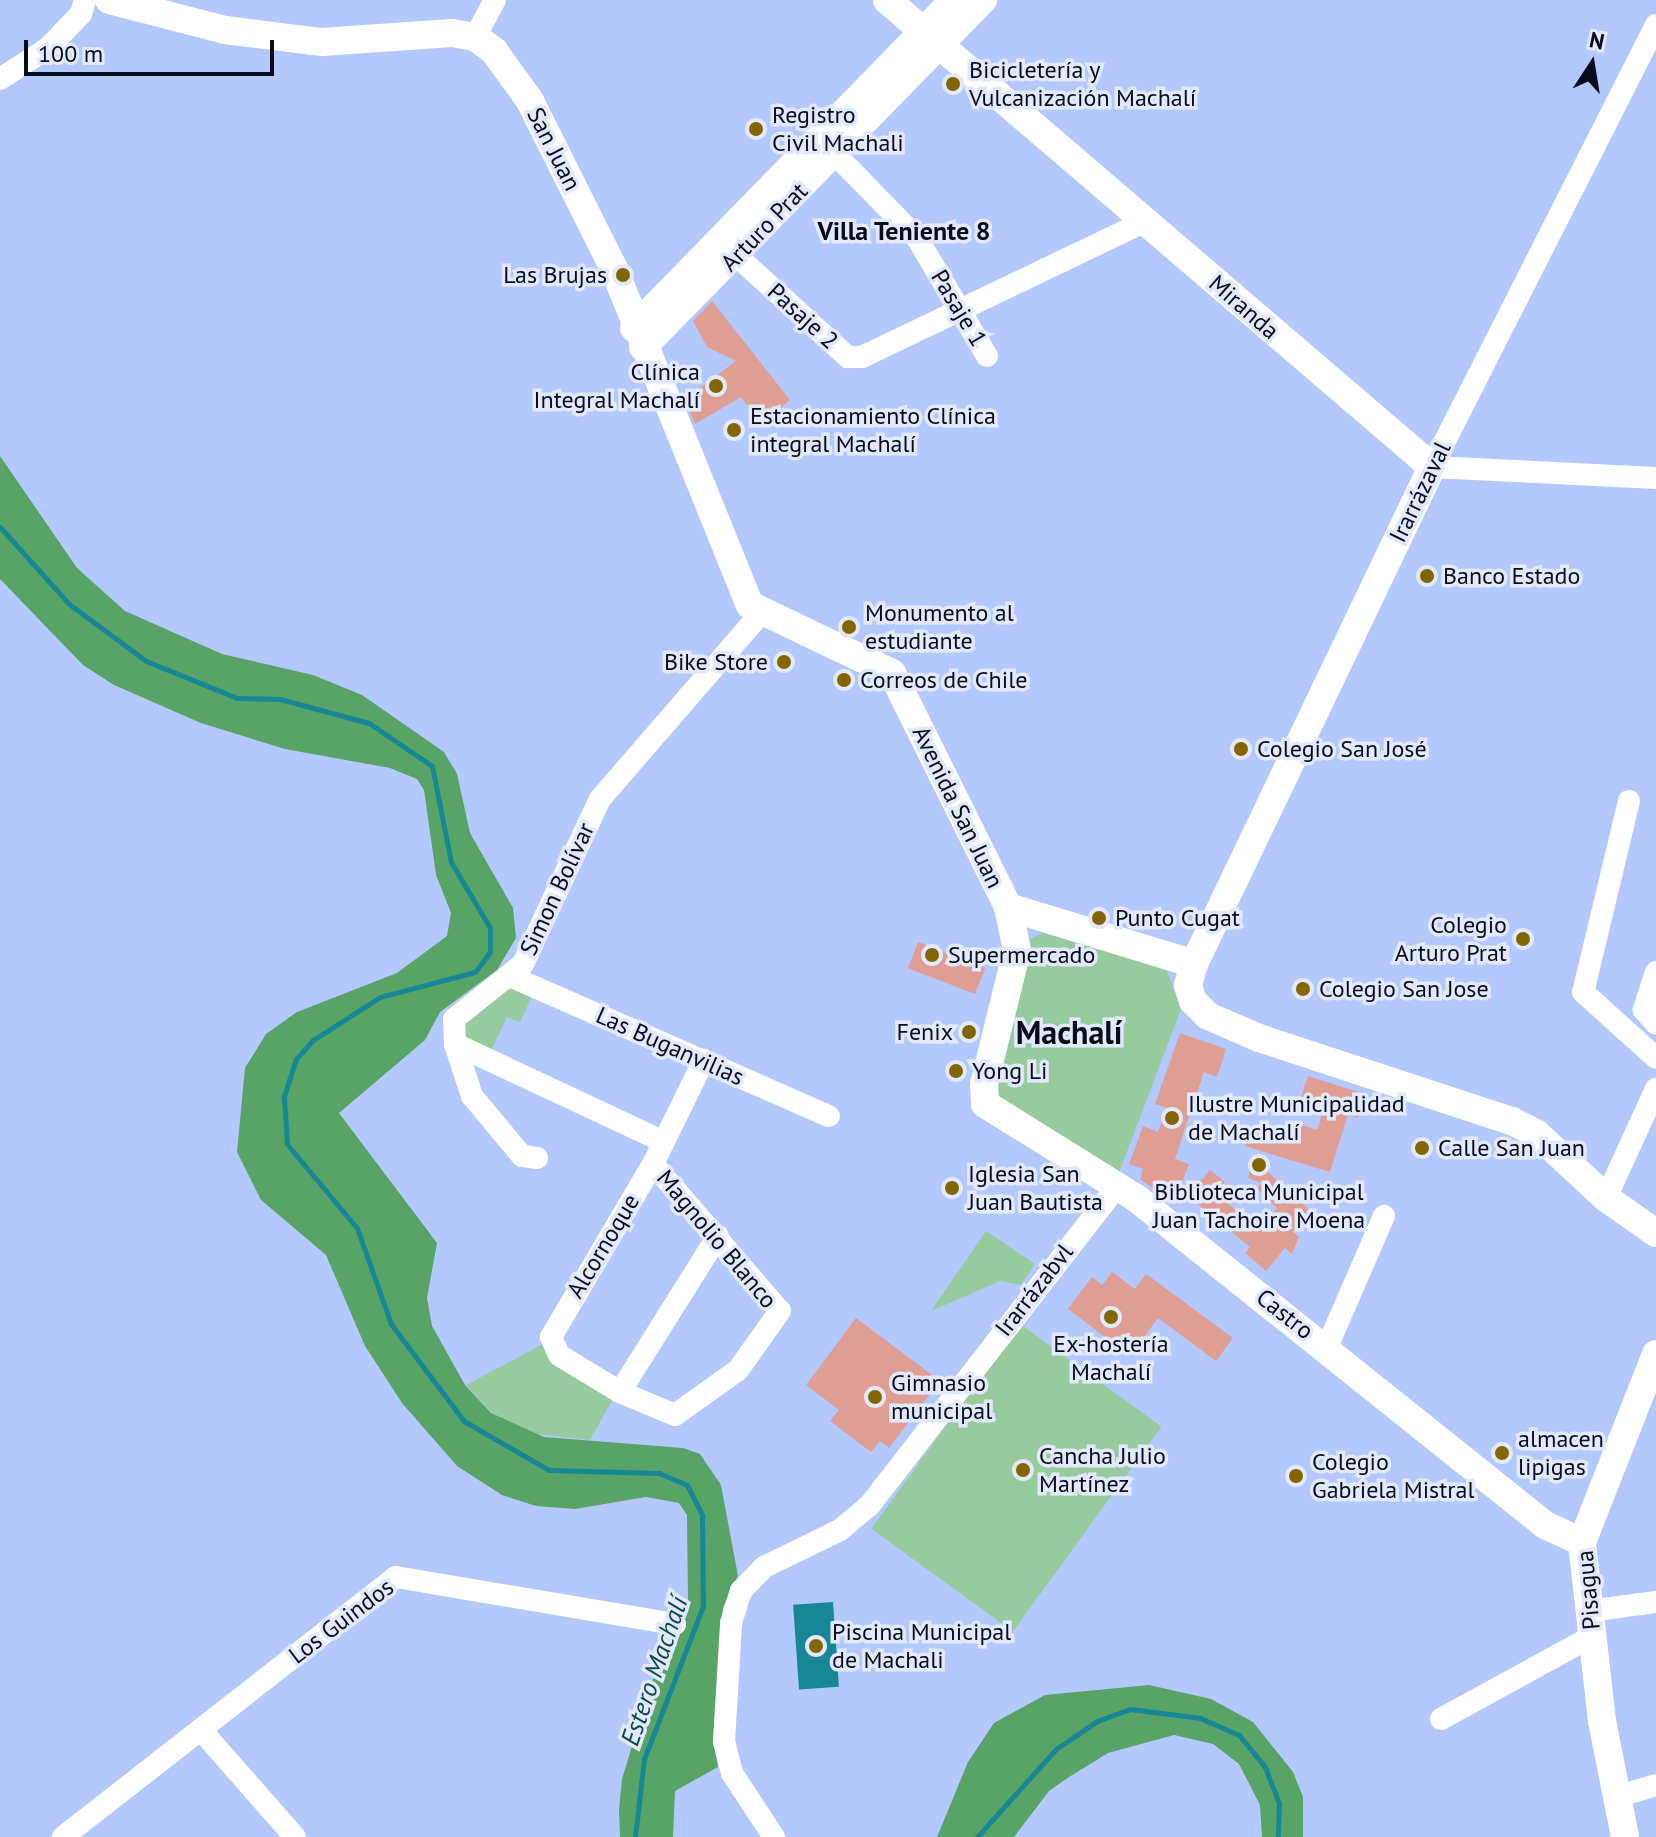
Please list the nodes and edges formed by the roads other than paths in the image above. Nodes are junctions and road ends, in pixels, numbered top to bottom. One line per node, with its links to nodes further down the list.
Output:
1 (85, 0): 10 (street)
2 (109, 0): 8 (main road)
3 (495, 0): 8 (street)
4 (887, 0): 9 (main road, Miranda)
5 (954, 0): 9 (main road, Arturo Prat)
6 (983, 0): 9 (main road, Arturo Prat)
7 (1656, 25): 17 (street, Irarrázaval)
8 (475, 37): 15 (main road, San Juan)
9 (932, 38): 11 (main road, Arturo Prat); 12 (main road, Miranda); 15 (main road, Arturo Prat)
10 (0, 79)
11 (834, 153): 13 (main road, Arturo Prat); 14 (street, Pasaje 1)
12 (1146, 221): 14 (street, Pasaje 2); 17 (main road, Miranda)
13 (738, 257): 14 (street, Pasaje 2); 15 (main road, Arturo Prat)
14 (960, 312): 16 (street, Pasaje 1)
15 (639, 338): 19 (main road, San Juan)
16 (987, 356)
17 (1432, 467): 18 (street); 22 (main road, Irarrázaval)
18 (1656, 478)
19 (760, 614): 21 (main road, Avenida San Juan); 24 (street, Simon Bolívar)
20 (1629, 801): 27 (street)
21 (1008, 907): 22 (main road, Avenida San Juan); 34 (main road, Castro)
22 (1194, 964): 35 (main road)
23 (1656, 972): 25 (street)
24 (512, 977): 26 (street, Simon Bolívar); 28 (street, Las Buganvilias)
25 (1656, 1024)
26 (455, 1044): 31 (street); 32 (street)
27 (1656, 1058)
28 (704, 1060): 30 (street, Las Buganvilias); 31 (street, Alcornoque)
29 (1656, 1089): 35 (street)
30 (829, 1116)
31 (660, 1140): 33 (street, Alcornoque)
32 (537, 1158)
33 (653, 1164): 38 (street, Magnolio Blanco); 39 (street, Alcornoque)
34 (1118, 1185): 40 (main road, Castro); 53 (street, Irarrázabvl)
35 (1606, 1198): 37 (main road)
36 (1384, 1216): 40 (street)
37 (1656, 1233)
38 (718, 1236): 42 (street); 42 (street, Magnolio Blanco)
39 (553, 1347): 42 (street, Magnolio Blanco)
40 (1327, 1347): 43 (main road, Castro)
41 (1656, 1354): 43 (main road, Pisagua)
42 (620, 1392)
43 (1582, 1542): 46 (main road, Pisagua)
44 (1656, 1602): 46 (street)
45 (675, 1624): 48 (street, Los Guindos)
46 (1590, 1624): 47 (street); 50 (main road, Pisagua)
47 (1441, 1719)
48 (201, 1730): 51 (street, Los Guindos); 52 (street)
49 (1656, 1785): 50 (street)
50 (1616, 1797): 54 (main road, Pisagua)
51 (63, 1837)
52 (295, 1837)
53 (774, 1837)
54 (1625, 1837)

